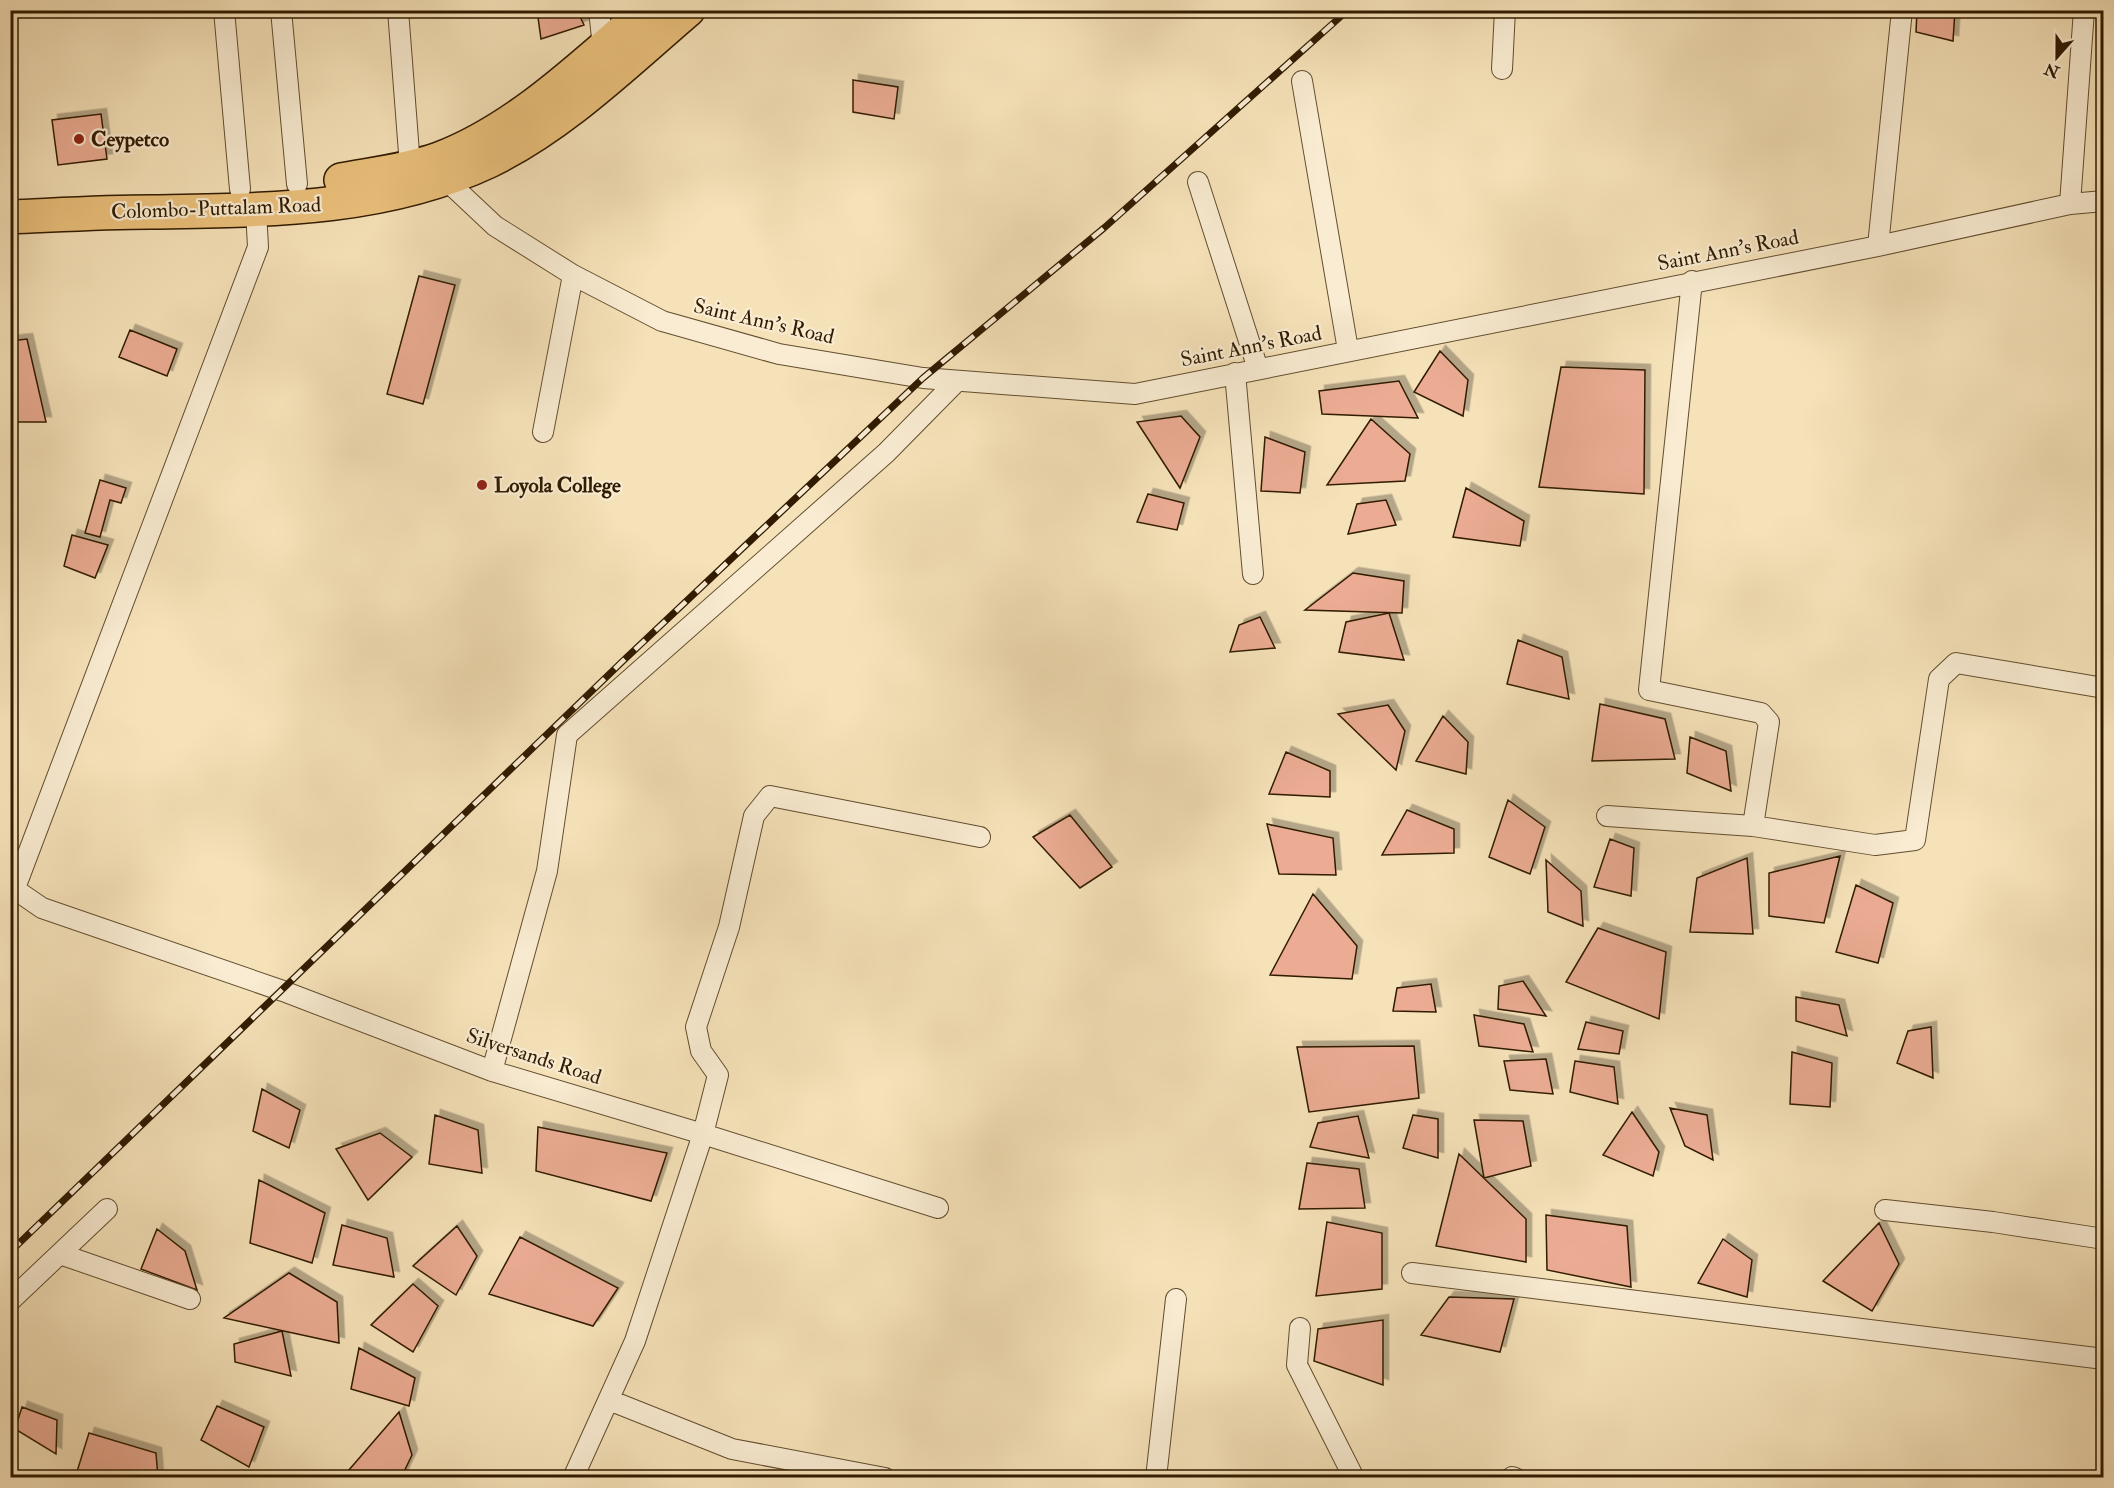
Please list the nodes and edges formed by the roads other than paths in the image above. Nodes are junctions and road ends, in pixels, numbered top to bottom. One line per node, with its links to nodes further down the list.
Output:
1 (224, 10): 16 (street)
2 (281, 10): 15 (street)
3 (398, 10): 13 (street)
4 (599, 10): 10 (street)
5 (647, 10): 10 (highway, Colombo-Puttalam Road)
6 (688, 10): 13 (highway, Colombo-Puttalam Road)
7 (1505, 10): 11 (street)
8 (1902, 10): 21 (street)
9 (2084, 10): 19 (street)
10 (603, 48): 13 (highway, Colombo-Puttalam Road)
11 (1502, 69)
12 (1302, 81): 24 (street)
13 (429, 168): 15 (highway, Colombo-Puttalam Road); 16 (highway, Colombo-Puttalam Road); 22 (street, Saint Ann's Road)
14 (1197, 182): 25 (street)
15 (297, 184): 16 (highway, Colombo-Puttalam Road)
16 (248, 199): 18 (highway, Colombo-Puttalam Road); 20 (highway, Colombo-Puttalam Road); 34 (street)
17 (2103, 201): 19 (street, Saint Ann's Road)
18 (10, 204)
19 (2070, 204): 21 (street, Saint Ann's Road)
20 (10, 217)
21 (1878, 246): 23 (street, Saint Ann's Road)
22 (573, 275): 27 (street, Saint Ann's Road); 28 (street)
23 (1692, 281): 24 (street, Saint Ann's Road); 32 (street)
24 (1348, 350): 25 (street, Saint Ann's Road)
25 (1258, 369): 26 (street, Saint Ann's Road)
26 (1235, 373): 27 (street, Saint Ann's Road); 29 (street)
27 (956, 382): 35 (street)
28 (543, 432)
29 (1253, 574)
30 (2103, 688): 32 (street)
31 (1607, 816): 32 (street)
32 (1753, 826)
33 (980, 837): 36 (street)
34 (13, 887): 35 (street, Silversands Road)
35 (492, 1071): 36 (street, Silversands Road)
36 (703, 1134): 37 (street, Silversands Road); 48 (street)
37 (938, 1208)
38 (107, 1209): 41 (street)
39 (1885, 1210): 40 (street)
40 (2103, 1239)
41 (60, 1254): 43 (street); 45 (street)
42 (1412, 1273): 47 (street)
43 (190, 1299)
44 (1176, 1299): 51 (street)
45 (10, 1301)
46 (1300, 1328): 52 (street)
47 (2103, 1359)
48 (609, 1400): 49 (street); 50 (street)
49 (573, 1478)
50 (885, 1478)
51 (1156, 1478)
52 (1354, 1478)

